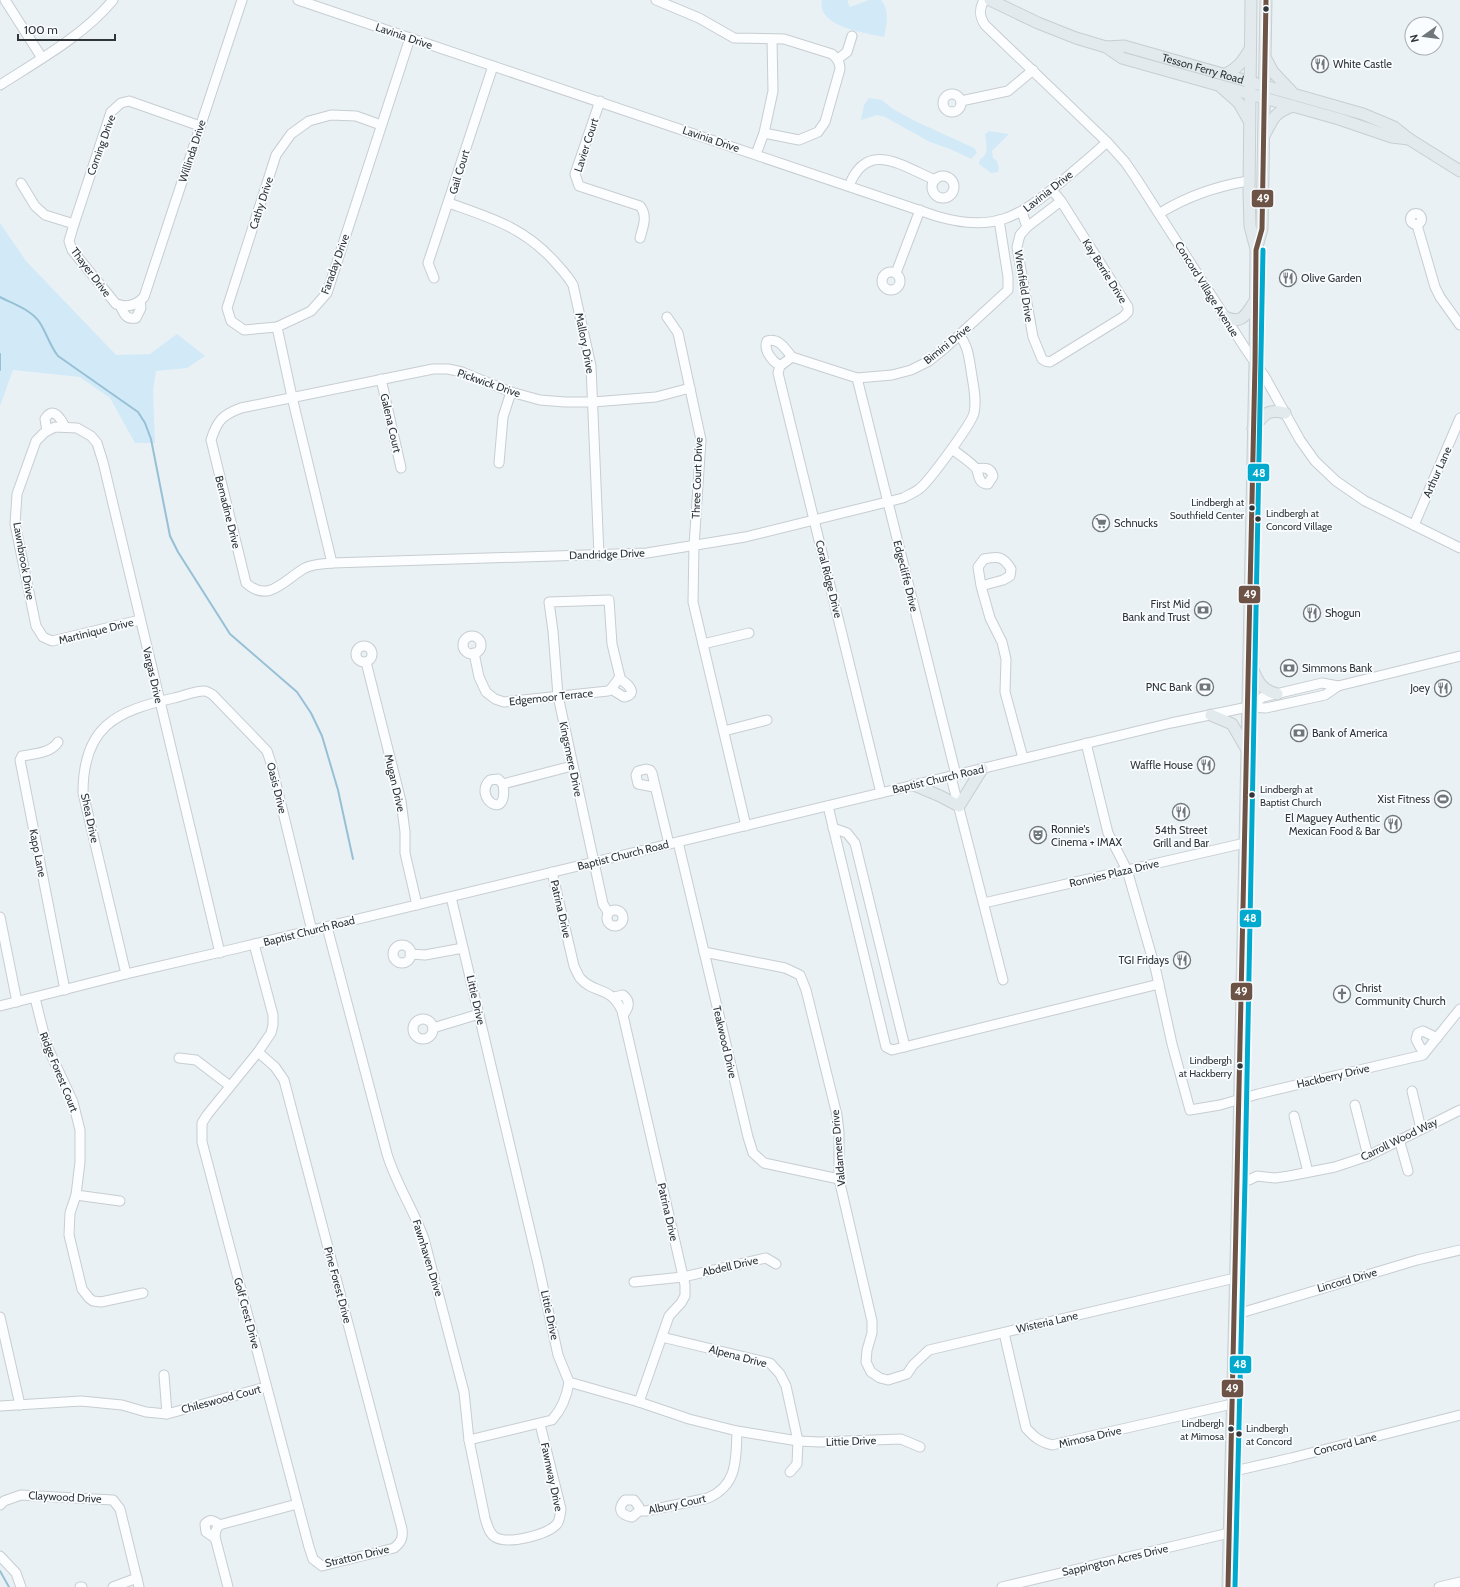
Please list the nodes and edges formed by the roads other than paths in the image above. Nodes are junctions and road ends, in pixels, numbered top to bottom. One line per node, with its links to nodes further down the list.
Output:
1 (6, 0): 16 (street)
2 (113, 0): 16 (street)
3 (242, 0): 33 (street, Willinda Drive)
4 (298, 0): 11 (street, Lavinia Drive)
5 (656, 0): 12 (street)
6 (984, 0): 19 (street, Concord Village Avenue)
7 (990, 0): 13 (main road, Tesson Ferry Road)
8 (1251, 0): 14 (main road)
9 (1266, 0): 15 (main road)
10 (852, 36): 17 (street)
11 (410, 38): 18 (street, Lavinia Drive); 32 (street, Faraday Drive)
12 (772, 39): 17 (street); 34 (street)
13 (1106, 47): 20 (main road, Tesson Ferry Road); 23 (main road, Tesson Ferry Road)
14 (1250, 49): 20 (main road); 21 (main road)
15 (1265, 56): 24 (main road); 25 (main road)
16 (42, 58): 22 (street)
17 (838, 59): 34 (street)
18 (492, 66): 28 (street, Lavinia Drive); 46 (street, Gail Court)
19 (1033, 70): 29 (street); 37 (street, Concord Village Avenue)
20 (1226, 74): 21 (main road, Tesson Ferry Road)
21 (1250, 81): 24 (main road, Tesson Ferry Road); 26 (main road)
22 (0, 85)
23 (1219, 85): 26 (main road, Tesson Ferry Road); 31 (main road)
24 (1265, 85): 25 (main road, Tesson Ferry Road); 27 (main road)
25 (1292, 93): 36 (main road, Tesson Ferry Road)
26 (1249, 94): 27 (main road, Tesson Ferry Road); 31 (main road)
27 (1264, 98): 30 (main road, Tesson Ferry Road); 35 (main road)
28 (600, 101): 38 (street, Lavinia Drive); 54 (street, Lavier Court)
29 (961, 101)
30 (1293, 106): 35 (main road); 36 (main road, Tesson Ferry Road)
31 (1249, 121): 41 (main road)
32 (381, 125): 64 (street, Faraday Drive); 64 (street, Cathy Drive)
33 (200, 126): 51 (street, Corning Drive); 59 (street, Willinda Drive)
34 (764, 133): 38 (street)
35 (1264, 137): 55 (main road)
36 (1409, 140): 39 (main road, Tesson Ferry Road)
37 (1107, 142): 44 (street, Lavinia Drive); 49 (street, Concord Village Avenue)
38 (756, 154): 43 (street, Lavinia Drive)
39 (1460, 171)
40 (935, 180): 43 (street)
41 (1248, 181): 49 (street); 55 (main road)
42 (21, 184): 51 (street)
43 (849, 186): 47 (street, Lavinia Drive)
44 (1052, 190): 45 (street, Kay Berrie Drive); 48 (street, Lavinia Drive)
45 (1061, 201): 53 (street); 67 (street, Kay Berrie Drive)
46 (449, 203): 57 (street, Gail Court); 74 (street, Mallory Drive)
47 (920, 210): 50 (street, Lavinia Drive); 56 (street)
48 (1022, 212): 50 (street, Lavinia Drive); 53 (street)
49 (1160, 213): 62 (street, Concord Village Avenue)
50 (999, 220): 65 (street, Bimini Drive)
51 (74, 224): 60 (street, Thayer Drive)
52 (1417, 225): 63 (street)
53 (1028, 227): 67 (street, Wrenfield Drive)
54 (640, 238)
55 (1256, 250): 58 (main road)
56 (896, 273)
57 (434, 278)
58 (1255, 300): 62 (main road); 68 (main road)
59 (140, 301): 60 (street, Thayer Drive); 60 (street, Willinda Drive)
60 (120, 305)
61 (667, 317): 71 (street, Three Court Drive)
62 (1225, 317): 68 (street, Concord Village Avenue)
63 (1460, 325)
64 (277, 327): 73 (street)
65 (960, 336): 69 (street, Bimini Drive); 81 (street, Dandridge Drive)
66 (786, 361): 69 (street, Bimini Drive); 86 (street, Coral Ridge Drive)
67 (1045, 362)
68 (1255, 363): 75 (street, Concord Village Avenue); 78 (main road)
69 (857, 378): 85 (street, Edgecliffe Drive)
70 (381, 379): 72 (street, Pickwick Drive); 73 (street, Pickwick Drive); 83 (street, Galena Court)
71 (690, 388): 74 (street, Pickwick Drive); 88 (street, Three Court Drive)
72 (511, 392): 74 (street, Pickwick Drive); 82 (street)
73 (292, 398): 80 (street, Pickwick Drive); 91 (street)
74 (593, 402): 90 (street, Mallory Drive)
75 (1285, 413): 78 (main road); 87 (street, Concord Village Avenue)
76 (1460, 418): 87 (street, Arthur Lane)
77 (60, 427): 79 (street, Lawnbrook Drive); 79 (street, Lawnbrook Drive); 95 (street, Vargas Drive)
78 (1253, 429): 101 (main road)
79 (47, 431): 97 (street, Lawnbrook Drive)
80 (211, 440): 92 (street, Bernadine Drive)
81 (952, 449): 84 (street); 85 (street, Dandridge Drive)
82 (498, 464)
83 (401, 468)
84 (977, 469)
85 (888, 502): 86 (street, Dandridge Drive); 119 (street, Edgecliffe Drive)
86 (814, 520): 88 (street, Dandridge Drive); 123 (street, Coral Ridge Drive)
87 (1414, 525): 89 (street, Concord Village Avenue)
88 (694, 546): 90 (street, Dandridge Drive); 98 (street, Three Court Drive)
89 (1460, 548)
90 (599, 555): 91 (street, Dandridge Drive)
91 (332, 563): 92 (street, Dandridge Drive)
92 (246, 584)
93 (981, 586): 116 (street)
94 (609, 600): 103 (street, Edgemoor Terrace); 107 (street, Kingsmere Drive)
95 (140, 620): 97 (street, Martinique Drive); 108 (street, Vargas Drive)
96 (748, 633): 98 (street)
97 (52, 641)
98 (703, 644): 112 (street, Three Court Drive)
99 (474, 653): 107 (street, Edgemoor Terrace)
100 (1460, 656): 104 (street, Baptist Church Road)
101 (1248, 661): 106 (main road); 109 (main road)
102 (366, 662): 135 (street, Mugan Drive)
103 (619, 679): 105 (street); 105 (street, Edgemoor Terrace)
104 (1338, 686): 106 (street, Baptist Church Road); 109 (street, Baptist Church Road)
105 (611, 689): 107 (street, Edgemoor Terrace)
106 (1277, 694): 109 (street, Baptist Church Road)
107 (558, 696): 117 (street, Kingsmere Drive)
108 (160, 701): 139 (street, Oasis Drive); 143 (street, Vargas Drive); 145 (street, Shea Drive)
109 (1248, 707): 110 (street, Baptist Church Road); 115 (main road)
110 (1211, 715): 114 (street, Baptist Church Road); 115 (main road)
111 (767, 720): 112 (street)
112 (724, 730): 126 (street, Three Court Drive)
113 (58, 742): 148 (street, Kapp Lane)
114 (1086, 743): 116 (street, Baptist Church Road); 131 (street)
115 (1247, 749): 129 (main road)
116 (1023, 758): 118 (street, Baptist Church Road)
117 (572, 766): 120 (street); 130 (street, Kingsmere Drive)
118 (982, 769): 119 (street, Baptist Church Road); 125 (main road)
119 (954, 776): 121 (street, Baptist Church Road); 125 (street)
120 (503, 784)
121 (914, 785): 123 (street, Baptist Church Road); 125 (main road)
122 (654, 787): 128 (street, Teakwood Drive)
123 (882, 793): 124 (street, Baptist Church Road)
124 (828, 806): 126 (street, Baptist Church Road); 127 (street)
125 (959, 806): 134 (street)
126 (746, 826): 128 (street, Baptist Church Road)
127 (833, 828): 156 (street); 156 (street)
128 (673, 843): 130 (street, Baptist Church Road); 142 (street, Teakwood Drive)
129 (1245, 843): 131 (street, Ronnies Plaza Drive); 162 (main road)
130 (594, 862): 132 (street, Baptist Church Road); 136 (street, Kingsmere Drive)
131 (1127, 870): 134 (street, Ronnies Plaza Drive); 147 (street)
132 (552, 872): 133 (street, Baptist Church Road); 177 (street, Patrina Drive)
133 (451, 896): 135 (street, Baptist Church Road); 141 (street, Littie Drive)
134 (984, 903): 146 (street)
135 (417, 905): 138 (street, Baptist Church Road)
136 (608, 912)
137 (0, 917): 150 (street)
138 (327, 927): 139 (street, Baptist Church Road); 197 (street, Fawnhaven Drive)
139 (312, 930): 140 (street, Baptist Church Road)
140 (254, 944): 143 (street, Baptist Church Road); 157 (street, Golf Crest Drive)
141 (463, 948): 144 (street); 153 (street, Littie Drive)
142 (704, 952): 171 (street, Teakwood Drive); 171 (street, Valdamere Drive)
143 (220, 953): 145 (street, Baptist Church Road)
144 (410, 954)
145 (126, 974): 148 (street, Baptist Church Road)
146 (1003, 980)
147 (1159, 984): 156 (street); 162 (street, Hackberry Drive)
148 (65, 990): 149 (street, Baptist Church Road)
149 (35, 998): 150 (street, Baptist Church Road); 173 (street, Ridge Forest Court)
150 (17, 1002): 151 (street, Baptist Church Road)
151 (0, 1006)
152 (1460, 1009): 155 (street, Hackberry Drive)
153 (479, 1014): 154 (street); 187 (street, Littie Drive)
154 (433, 1028)
155 (1437, 1038): 158 (street, Hackberry Drive); 158 (street)
156 (905, 1047)
157 (258, 1052): 160 (street, Golf Crest Drive); 206 (street, Pine Forest Drive)
158 (1425, 1052): 162 (street, Hackberry Drive)
159 (179, 1058): 160 (street)
160 (230, 1086): 188 (street, Golf Crest Drive)
161 (1412, 1091): 166 (street)
162 (1239, 1099): 172 (main road)
163 (1355, 1104): 168 (street)
164 (1460, 1111): 166 (street, Carroll Wood Way)
165 (1294, 1116): 170 (street)
166 (1421, 1129): 167 (street, Carroll Wood Way)
167 (1399, 1140): 168 (street, Carroll Wood Way); 169 (street)
168 (1368, 1156): 170 (street, Carroll Wood Way)
169 (1408, 1171)
170 (1308, 1172): 172 (street, Carroll Wood Way)
171 (839, 1179): 185 (street, Valdamere Drive)
172 (1244, 1180): 178 (main road)
173 (76, 1195): 174 (street); 180 (street, Ridge Forest Court)
174 (120, 1201)
175 (1460, 1250): 181 (street, Lincord Drive)
176 (776, 1264): 177 (street, Abdell Drive)
177 (683, 1277): 179 (street, Abdell Drive); 184 (street, Patrina Drive)
178 (1235, 1278): 181 (main road); 183 (street, Wisteria Lane)
179 (634, 1282)
180 (143, 1293)
181 (1234, 1315): 190 (main road)
182 (0, 1318): 191 (street)
183 (1004, 1333): 185 (street, Wisteria Lane); 190 (street, Mimosa Drive)
184 (662, 1337): 189 (street, Patrina Drive); 198 (street, Alpena Drive)
185 (871, 1372)
186 (164, 1375): 193 (street, Chileswood Court)
187 (569, 1382): 189 (street, Littie Drive); 195 (street)
188 (266, 1387): 193 (street, Chileswood Court); 202 (street, Golf Crest Drive)
189 (639, 1402): 196 (street, Littie Drive)
190 (1232, 1404): 201 (main road)
191 (20, 1405): 192 (street); 193 (street)
192 (0, 1406)
193 (167, 1414)
194 (1460, 1415): 201 (street, Concord Lane)
195 (540, 1424): 197 (street); 208 (street, Fawnway Drive)
196 (737, 1431): 198 (street, Littie Drive); 204 (street, Albury Court)
197 (469, 1440): 208 (street, Fawnhaven Drive)
198 (798, 1441): 199 (street, Littie Drive); 200 (street, Alpena Drive)
199 (920, 1447)
200 (790, 1472)
201 (1230, 1472): 207 (main road)
202 (297, 1504): 205 (street); 210 (street, Golf Crest Drive)
203 (0, 1505): 213 (street, Claywood Drive)
204 (639, 1511)
205 (220, 1525): 209 (street); 209 (street)
206 (402, 1529): 210 (street, Stratton Drive)
207 (1229, 1534): 217 (street, Sappington Acres Drive); 218 (main road)
208 (529, 1537)
209 (215, 1538): 216 (street)
210 (309, 1547)
211 (0, 1556): 214 (street)
212 (1460, 1582): 219 (street)
213 (138, 1583): 215 (street)
214 (21, 1587)
215 (113, 1587)
216 (228, 1587)
217 (1002, 1587)
218 (1228, 1587)
219 (1439, 1587)

